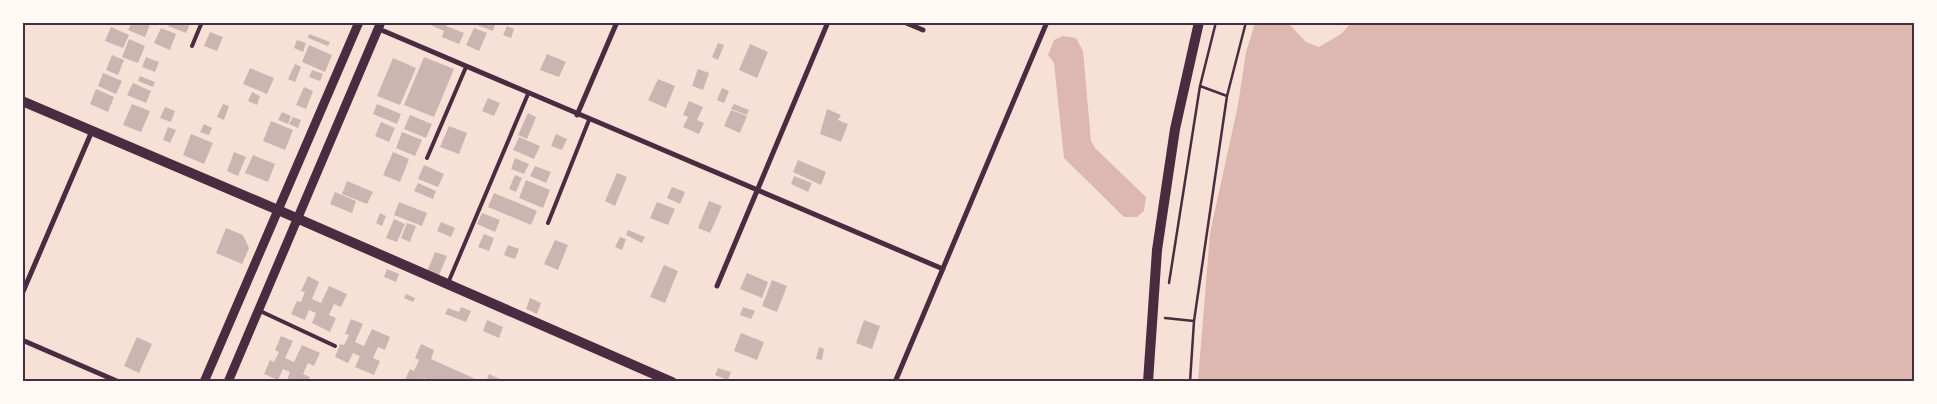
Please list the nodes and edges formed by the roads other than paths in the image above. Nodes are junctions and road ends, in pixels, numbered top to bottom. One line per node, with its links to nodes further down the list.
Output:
1 (202, 22): 10 (lane)
2 (359, 22): 19 (street)
3 (617, 22): 14 (street)
4 (828, 22): 18 (street)
5 (904, 22): 9 (street)
6 (1048, 22): 22 (street)
7 (1199, 22): 34 (main road)
8 (380, 26): 11 (street); 20 (street)
9 (923, 30)
10 (192, 46)
11 (466, 67): 12 (street); 17 (lane)
12 (528, 94): 14 (street); 23 (lane)
13 (22, 101): 16 (main road)
14 (578, 115): 15 (street)
15 (589, 120): 18 (street); 21 (lane)
16 (92, 131): 19 (main road); 25 (street)
17 (427, 158)
18 (757, 190): 22 (street); 24 (street)
19 (278, 210): 20 (main road); 30 (street)
20 (297, 218): 23 (main road); 26 (street)
21 (548, 223)
22 (943, 269): 33 (street)
23 (448, 284): 32 (main road)
24 (717, 286)
25 (22, 294)
26 (258, 310): 28 (lane); 31 (street)
27 (22, 340): 29 (street)
28 (335, 346)
29 (119, 382)
30 (204, 382)
31 (228, 382)
32 (672, 382)
33 (895, 382)
34 (1148, 382)

